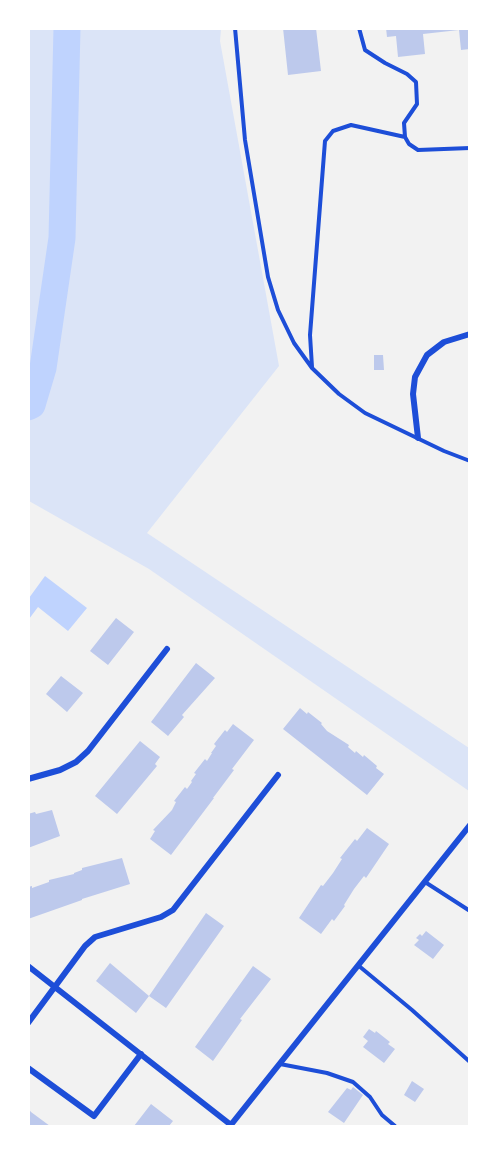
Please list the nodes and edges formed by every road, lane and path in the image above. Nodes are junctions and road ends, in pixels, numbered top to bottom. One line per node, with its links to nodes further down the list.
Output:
1 (235, 28): 6 (lane)
2 (359, 28): 3 (lane)
3 (405, 137): 4 (lane); 6 (lane)
4 (470, 148)
5 (470, 334): 7 (street)
6 (312, 368): 7 (lane)
7 (418, 438): 8 (lane)
8 (470, 460)
9 (167, 649): 11 (street)
10 (278, 775): 17 (street)
11 (28, 779)
12 (470, 825): 13 (street)
13 (424, 881): 14 (lane); 15 (street)
14 (470, 911)
15 (358, 965): 20 (lane); 21 (street)
16 (28, 966): 17 (street)
17 (55, 987): 18 (street); 19 (street)
18 (28, 1023)
19 (141, 1054): 22 (street); 23 (street)
20 (470, 1062)
21 (280, 1064): 23 (street); 24 (lane)
22 (28, 1068)
23 (231, 1126)
24 (395, 1126)

